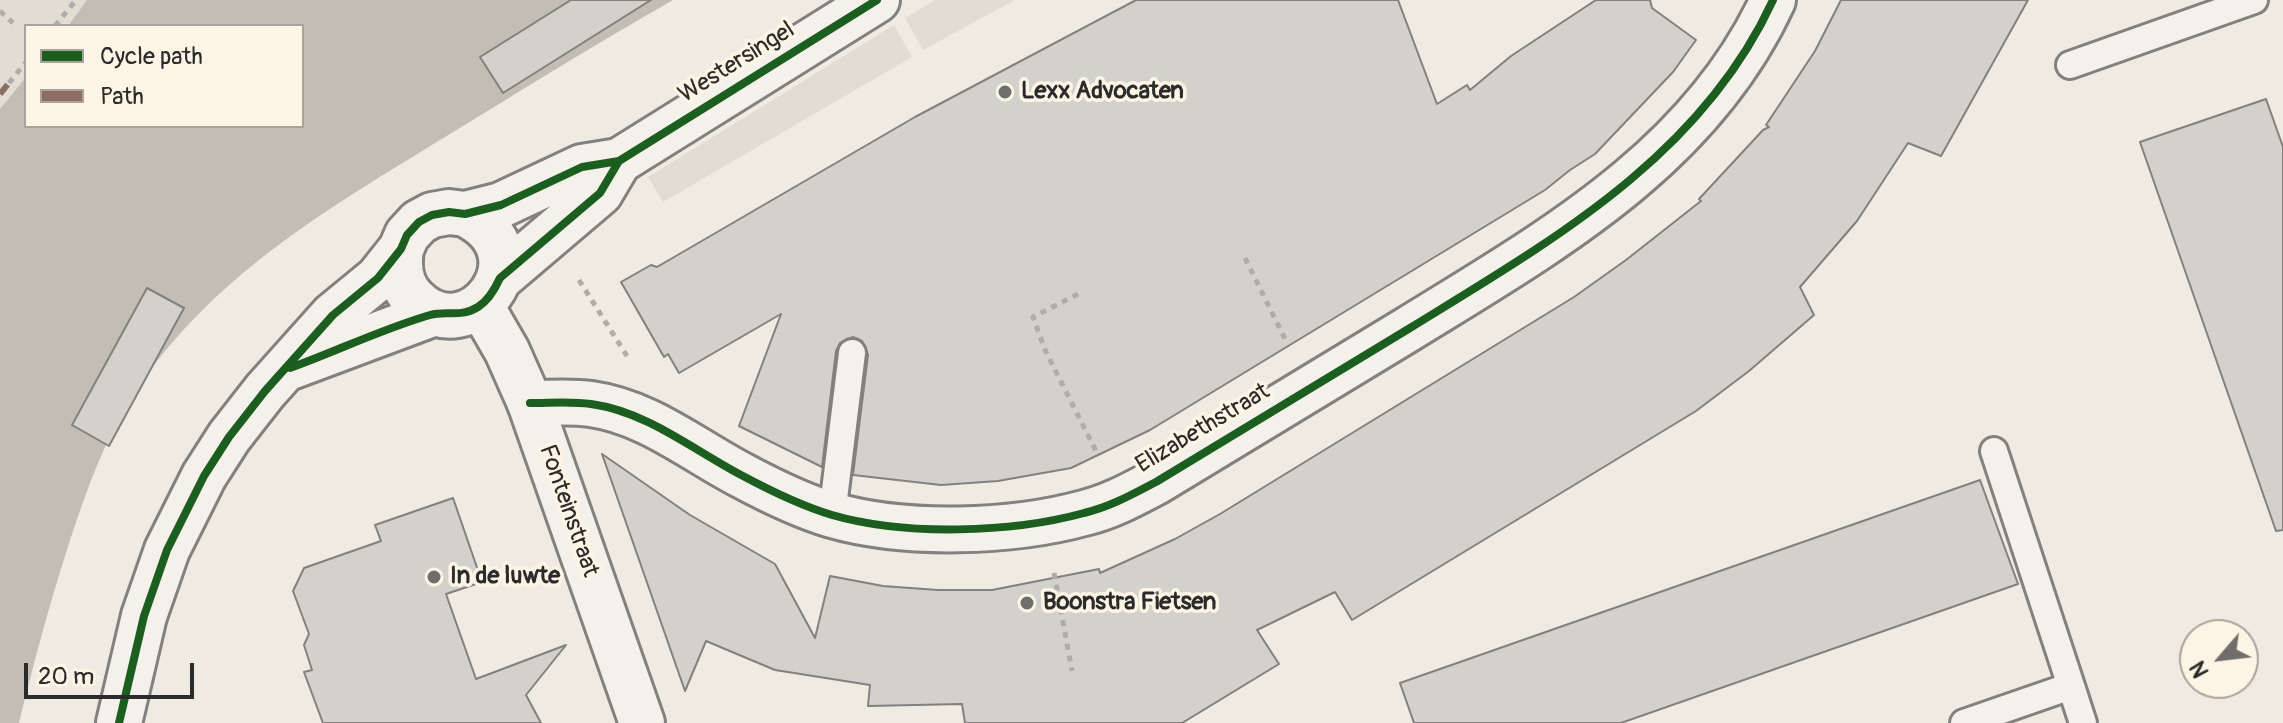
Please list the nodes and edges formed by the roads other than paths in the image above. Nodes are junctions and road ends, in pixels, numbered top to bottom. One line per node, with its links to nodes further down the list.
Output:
1 (877, 0): 6 (street, Westersingel)
2 (1773, 0): 15 (street, Elizabethstraat)
3 (2254, 0): 4 (lane)
4 (2203, 8): 5 (lane)
5 (2070, 65)
6 (619, 161): 7 (street, Westersingel); 9 (street, Westersingel)
7 (465, 214): 8 (street, Westersingel); 9 (street)
8 (401, 249): 10 (street); 12 (street, Westersingel)
9 (490, 292): 10 (street, Westersingel); 13 (street, Fonteinstraat)
10 (435, 313): 12 (street, Westersingel)
11 (852, 353): 15 (lane)
12 (286, 369): 17 (street, Westersingel)
13 (530, 403): 15 (street, Elizabethstraat); 18 (street, Fonteinstraat)
14 (1994, 451): 16 (lane)
15 (832, 515)
16 (2071, 686): 19 (lane); 20 (lane)
17 (119, 723)
18 (642, 723)
19 (1964, 723)
20 (2083, 723)

